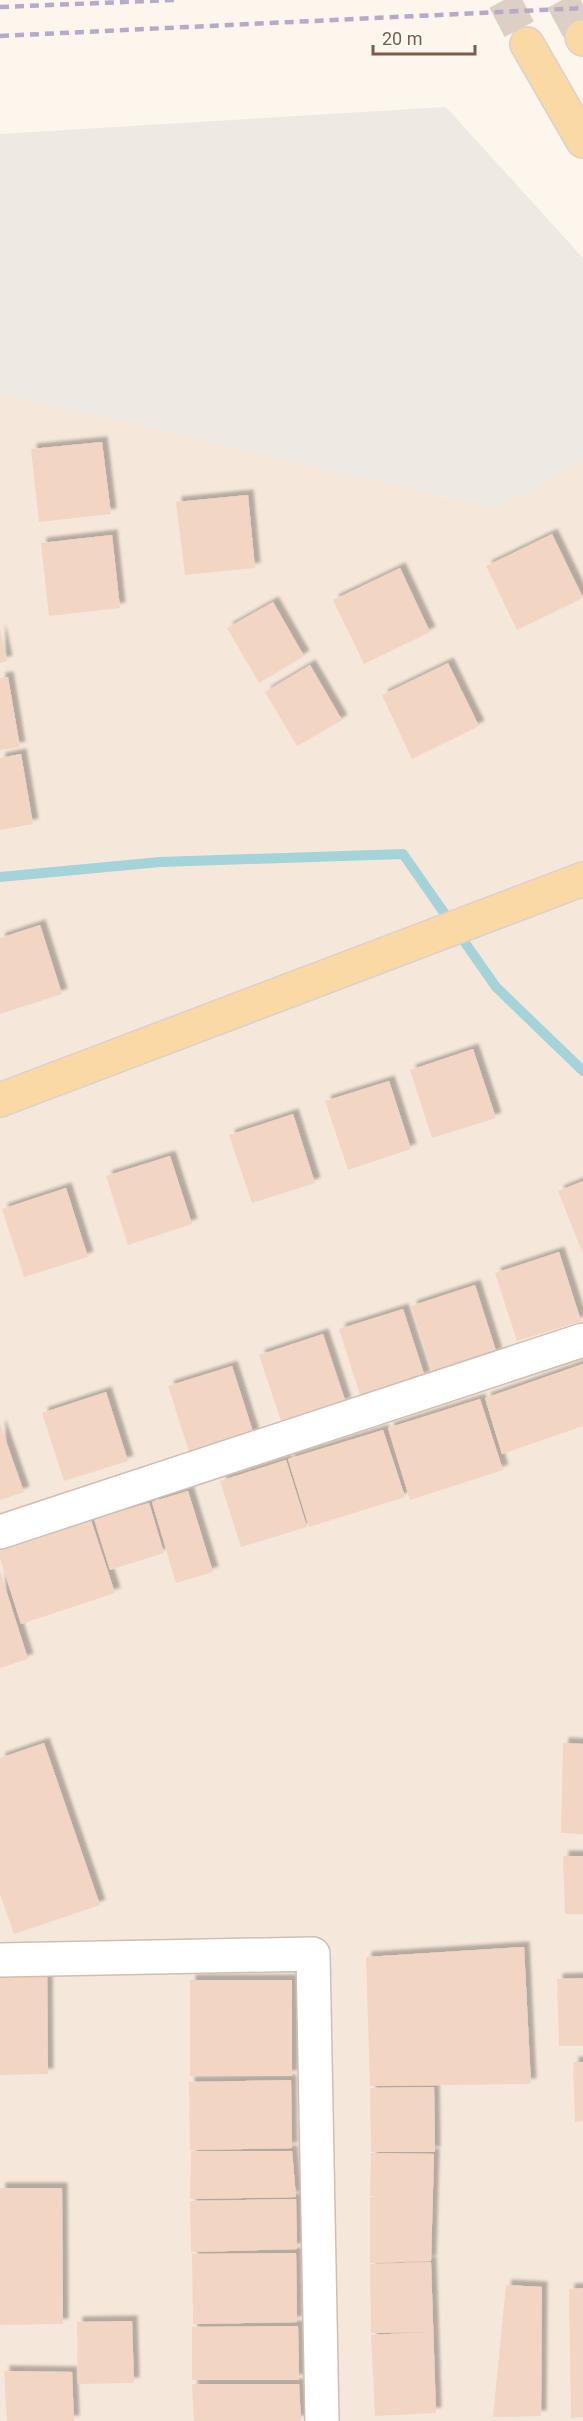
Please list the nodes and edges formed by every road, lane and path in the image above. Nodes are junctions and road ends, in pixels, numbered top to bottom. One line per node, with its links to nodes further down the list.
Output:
1 (527, 44): 2 (main road)
2 (583, 141)
3 (583, 879): 4 (main road)
4 (0, 1100)
5 (583, 1340): 6 (street)
6 (0, 1532)
7 (0, 1960): 8 (street)
8 (322, 2421)

